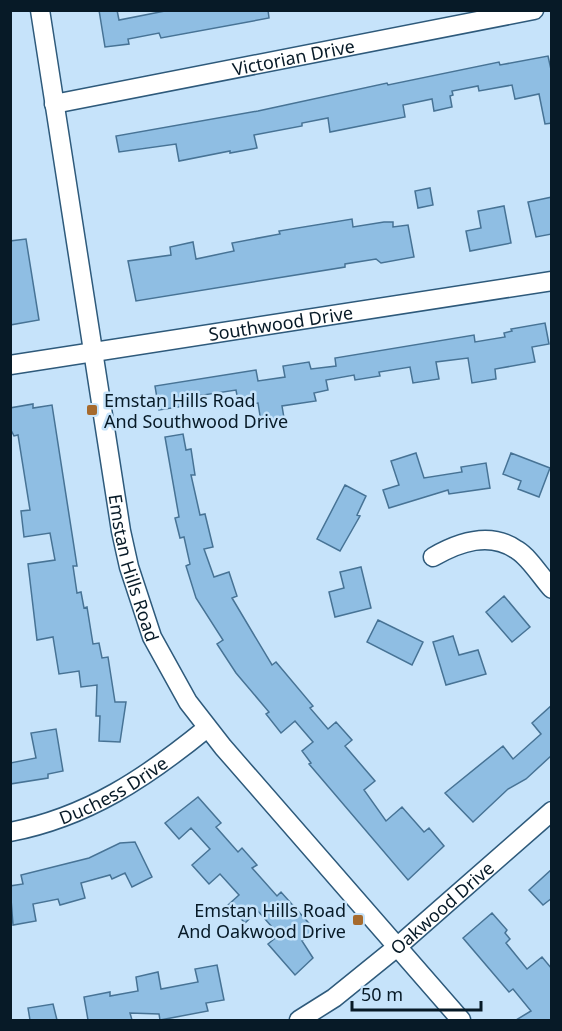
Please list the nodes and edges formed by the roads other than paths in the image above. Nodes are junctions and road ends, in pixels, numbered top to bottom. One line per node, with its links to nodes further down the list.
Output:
1 (40, 10): 3 (street, Emstan Hills Road)
2 (534, 10): 3 (street, Victorian Drive)
3 (54, 104): 5 (street, Emstan Hills Road)
4 (552, 281): 5 (street, Southwood Drive)
5 (93, 352): 6 (street, Southwood Drive); 9 (street, Emstan Hills Road)
6 (10, 365)
7 (434, 557): 8 (street)
8 (552, 589)
9 (207, 728): 11 (street, Duchess Drive); 12 (street, Emstan Hills Road)
10 (552, 811): 12 (street, Oakwood Drive)
11 (10, 832)
12 (396, 947): 13 (street, Oakwood Drive); 14 (street, Emstan Hills Road)
13 (299, 1020)
14 (461, 1020)

